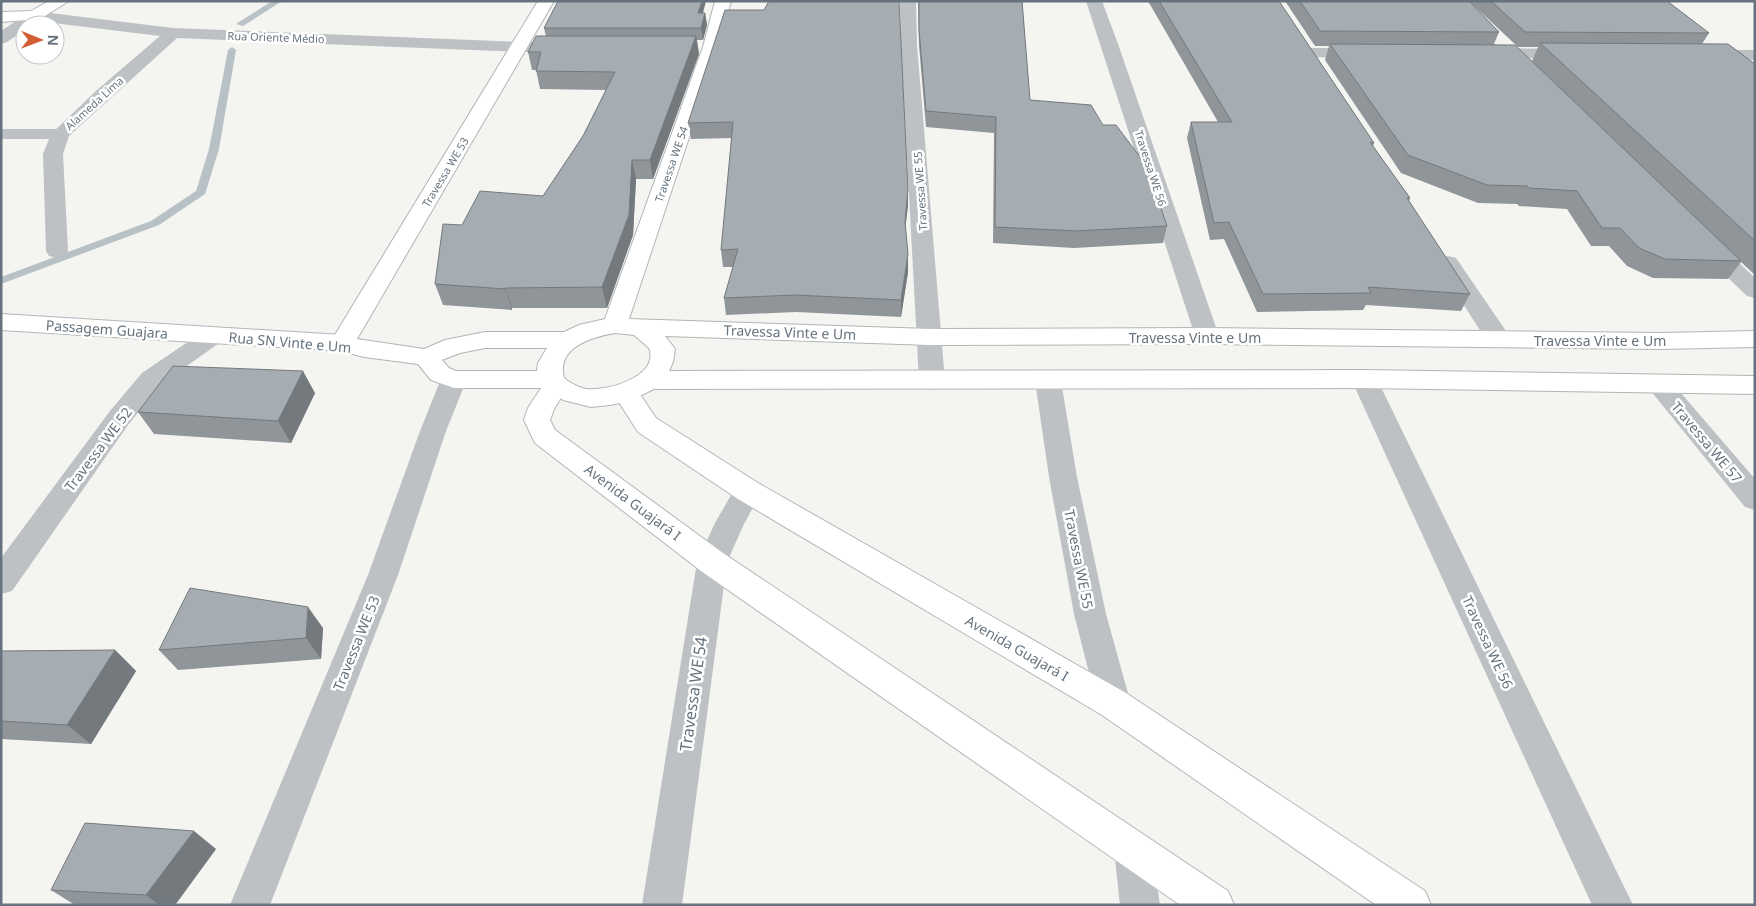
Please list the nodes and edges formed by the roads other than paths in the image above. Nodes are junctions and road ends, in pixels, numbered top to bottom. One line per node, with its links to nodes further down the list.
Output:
1 (61, 1): 6 (main road)
2 (546, 1): 15 (main road, Travessa WE 53)
3 (723, 1): 34 (main road, Travessa WE 54)
4 (908, 1): 37 (street, Travessa WE 55)
5 (1094, 1): 36 (street, Travessa WE 56)
6 (36, 15)
7 (1, 17): 8 (main road)
8 (15, 17)
9 (65, 20): 11 (street, Rua Oriente Médio)
10 (15, 29): 14 (street)
11 (173, 33): 15 (street, Rua Oriente Médio); 28 (street, Alameda Lima)
12 (1490, 34): 20 (street)
13 (1698, 37): 23 (street)
14 (1, 39)
15 (520, 47): 16 (street, Rua Oriente Médio); 41 (main road, Travessa WE 53)
16 (587, 47)
17 (1309, 53): 18 (street)
18 (1386, 53)
19 (1472, 53): 20 (street)
20 (1510, 53): 21 (street); 26 (street)
21 (1587, 54)
22 (1693, 55): 23 (street)
23 (1722, 55): 24 (street); 25 (street)
24 (1755, 55)
25 (1742, 70)
26 (1531, 74)
27 (1, 134): 28 (lane)
28 (60, 134): 31 (street, Alameda Lima)
29 (1692, 230): 32 (street)
30 (1439, 250): 40 (street)
31 (57, 251)
32 (1755, 291)
33 (1, 322): 35 (main road, Passagem Guajara)
34 (625, 326): 37 (main road, Travessa Vinte e Um); 39 (main road, Rua SN Vinte e Um); 50 (main road)
35 (213, 336): 41 (main road, Rua SN Vinte e Um); 54 (street, Travessa WE 52)
36 (1207, 336): 37 (main road, Travessa Vinte e Um); 40 (main road, Travessa Vinte e Um)
37 (930, 337): 45 (street, Travessa WE 55)
38 (1755, 339): 40 (main road, Travessa Vinte e Um)
39 (568, 340): 42 (main road, Rua SN Vinte e Um); 47 (main road, Rua SN Vinte e Um)
40 (1498, 340)
41 (342, 343): 42 (main road, Rua SN Vinte e Um)
42 (426, 356): 43 (main road)
43 (454, 379): 47 (main road); 57 (street, Travessa WE 53)
44 (1364, 380): 46 (main road); 48 (main road); 62 (street, Travessa WE 56)
45 (932, 381): 46 (main road); 50 (main road)
46 (1048, 381): 55 (street, Travessa WE 55)
47 (554, 382): 50 (main road); 53 (main road, Avenida Guajará I)
48 (1659, 384): 49 (main road); 52 (street, Travessa WE 57)
49 (1755, 385)
50 (638, 387): 51 (main road, Avenida Guajará I)
51 (748, 491): 53 (street, Travessa WE 54); 55 (main road, Avenida Guajará I)
52 (1755, 500)
53 (712, 562): 56 (main road, Avenida Guajará I); 58 (street, Travessa WE 54)
54 (1, 582)
55 (1114, 704): 61 (main road, Avenida Guajará I)
56 (1133, 850): 59 (street); 60 (main road, Avenida Guajará I)
57 (250, 905)
58 (662, 905)
59 (1140, 905)
60 (1214, 905)
61 (1411, 905)
62 (1613, 905)

